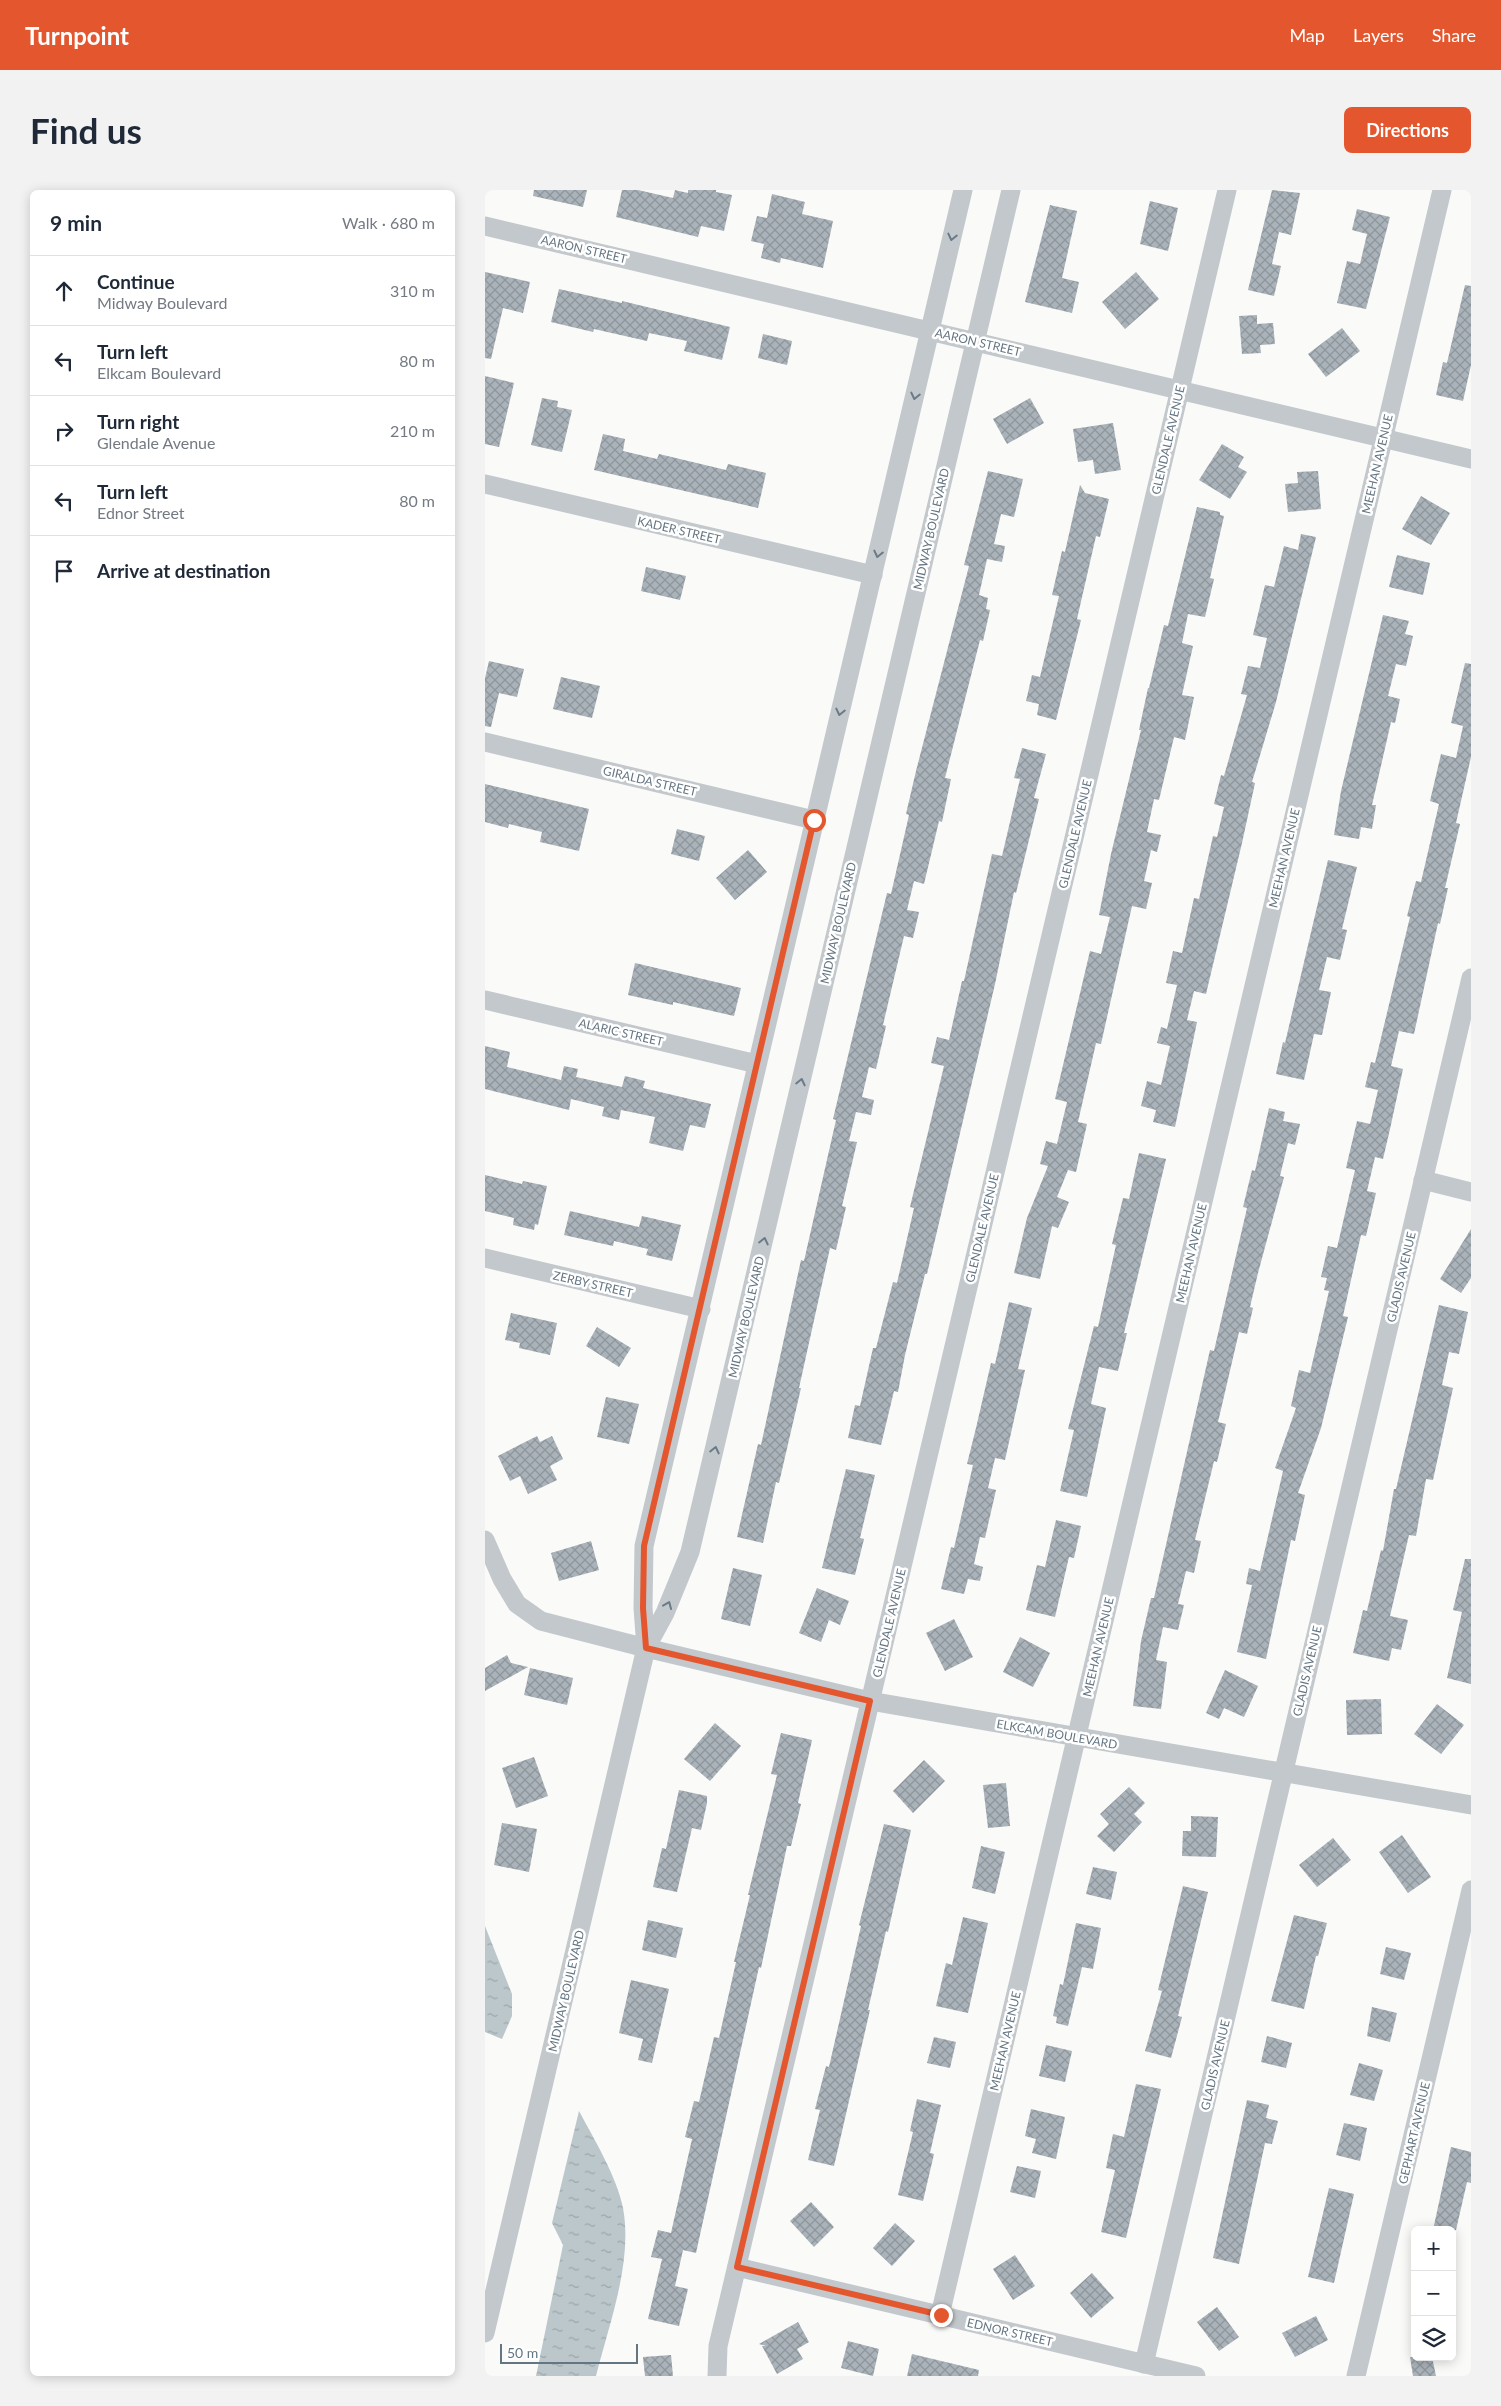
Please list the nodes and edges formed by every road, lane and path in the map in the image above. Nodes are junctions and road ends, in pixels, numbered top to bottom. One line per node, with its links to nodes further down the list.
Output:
1 (963, 190): 6 (street, MIDWAY BOULEVARD, one-way to 6)
2 (1011, 190): 7 (street, MIDWAY BOULEVARD)
3 (1227, 190): 8 (street, GLENDALE AVENUE)
4 (1442, 190): 9 (street, MEEHAN AVENUE)
5 (485, 226): 6 (street, AARON STREET)
6 (930, 331): 7 (street, AARON STREET); 12 (street, MIDWAY BOULEVARD, one-way to 12)
7 (975, 342): 8 (street, AARON STREET); 23 (street, MIDWAY BOULEVARD, one-way to 7)
8 (1180, 390): 9 (street, AARON STREET); 24 (street, GLENDALE AVENUE)
9 (1383, 438): 10 (street, AARON STREET); 25 (street, MEEHAN AVENUE)
10 (1471, 459)
11 (485, 484): 12 (street, KADER STREET)
12 (873, 575): 14 (street, MIDWAY BOULEVARD, one-way to 14)
13 (485, 742): 14 (street, GIRALDA STREET)
14 (814, 820): 17 (street, MIDWAY BOULEVARD)
15 (1471, 978): 18 (street, GLADIS AVENUE)
16 (485, 1000): 17 (street, ALARIC STREET)
17 (757, 1064): 21 (street, MIDWAY BOULEVARD)
18 (1423, 1180): 19 (street); 26 (street, GLADIS AVENUE)
19 (1471, 1192)
20 (485, 1258): 21 (street, ZERBY STREET)
21 (701, 1309): 23 (street, MIDWAY BOULEVARD)
22 (485, 1540): 23 (street, ELKCAM BOULEVARD)
23 (646, 1648): 24 (street, ELKCAM BOULEVARD); 31 (street, MIDWAY BOULEVARD)
24 (870, 1701): 25 (street, ELKCAM BOULEVARD); 29 (street, GLENDALE AVENUE)
25 (1077, 1737): 26 (street, ELKCAM BOULEVARD); 30 (street, MEEHAN AVENUE)
26 (1283, 1773): 27 (street, ELKCAM BOULEVARD); 32 (street, GLADIS AVENUE)
27 (1471, 1805)
28 (1471, 1890): 35 (street, GEPHART AVENUE)
29 (737, 2267): 30 (street, EDNOR STREET); 33 (street, GLENDALE AVENUE)
30 (941, 2315): 32 (street, EDNOR STREET)
31 (485, 2333)
32 (1144, 2364): 34 (street, EDNOR STREET)
33 (717, 2376)
34 (1196, 2376)
35 (1357, 2376)

